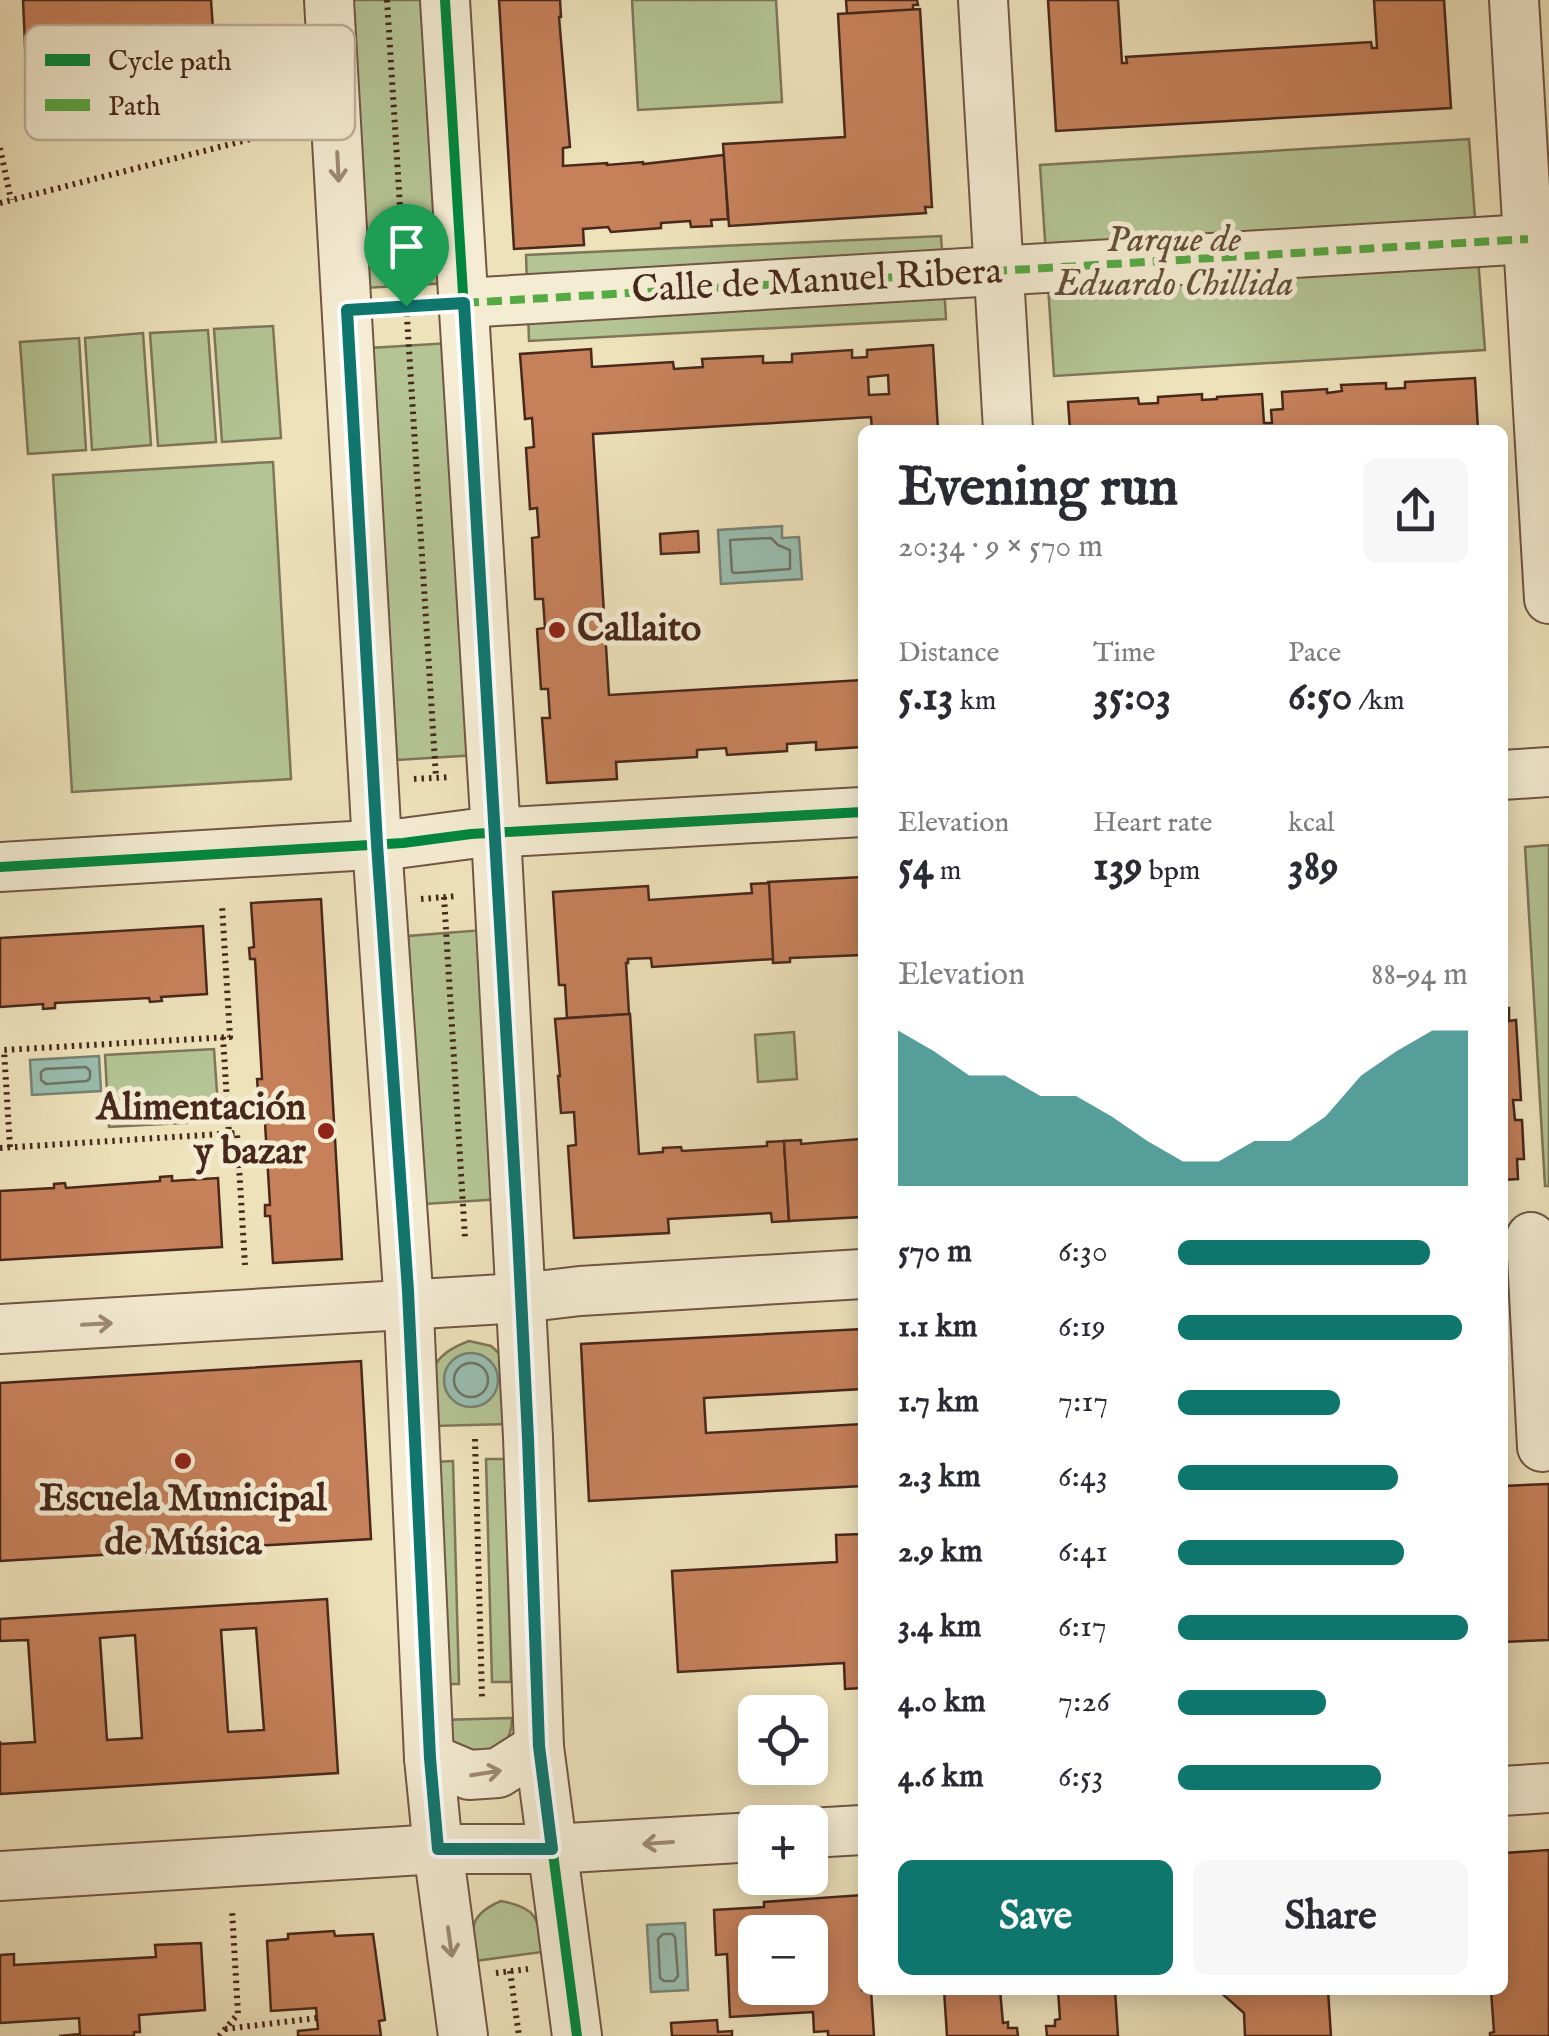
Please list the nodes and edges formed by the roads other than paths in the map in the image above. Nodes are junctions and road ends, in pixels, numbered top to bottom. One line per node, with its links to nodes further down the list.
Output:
1 (328, 0): 5 (street, one-way to 5)
2 (445, 0): 9 (street)
3 (982, 0): 8 (street)
4 (1514, 0): 7 (street)
5 (330, 25)
6 (337, 140): 16 (street, one-way to 16)
7 (1528, 239): 8 (street, Calle de Manuel Ribera); 11 (street)
8 (998, 271): 9 (street, Calle de Manuel Ribera); 10 (street)
9 (464, 303): 15 (street)
10 (1008, 425)
11 (1549, 598)
12 (1549, 772): 13 (street)
13 (1508, 775)
14 (858, 812): 15 (street)
15 (496, 833): 16 (street); 20 (street)
16 (377, 844): 17 (street); 21 (street)
17 (0, 867)
18 (1527, 1237): 23 (street)
19 (858, 1274): 20 (street)
20 (521, 1298): 21 (street); 24 (street)
21 (409, 1305): 22 (street, one-way to 21); 25 (street)
22 (0, 1330)
23 (1542, 1447)
24 (539, 1746): 25 (street, one-way to 24); 32 (street)
25 (430, 1758): 31 (street)
26 (1549, 1788): 27 (street)
27 (1508, 1791)
28 (858, 1830): 29 (street)
29 (828, 1833)
30 (738, 1838): 32 (street, one-way to 32)
31 (438, 1849): 32 (street); 33 (street); 34 (street, one-way to 34)
32 (552, 1849): 35 (street)
33 (0, 1876)
34 (463, 2036)
35 (577, 2036)

